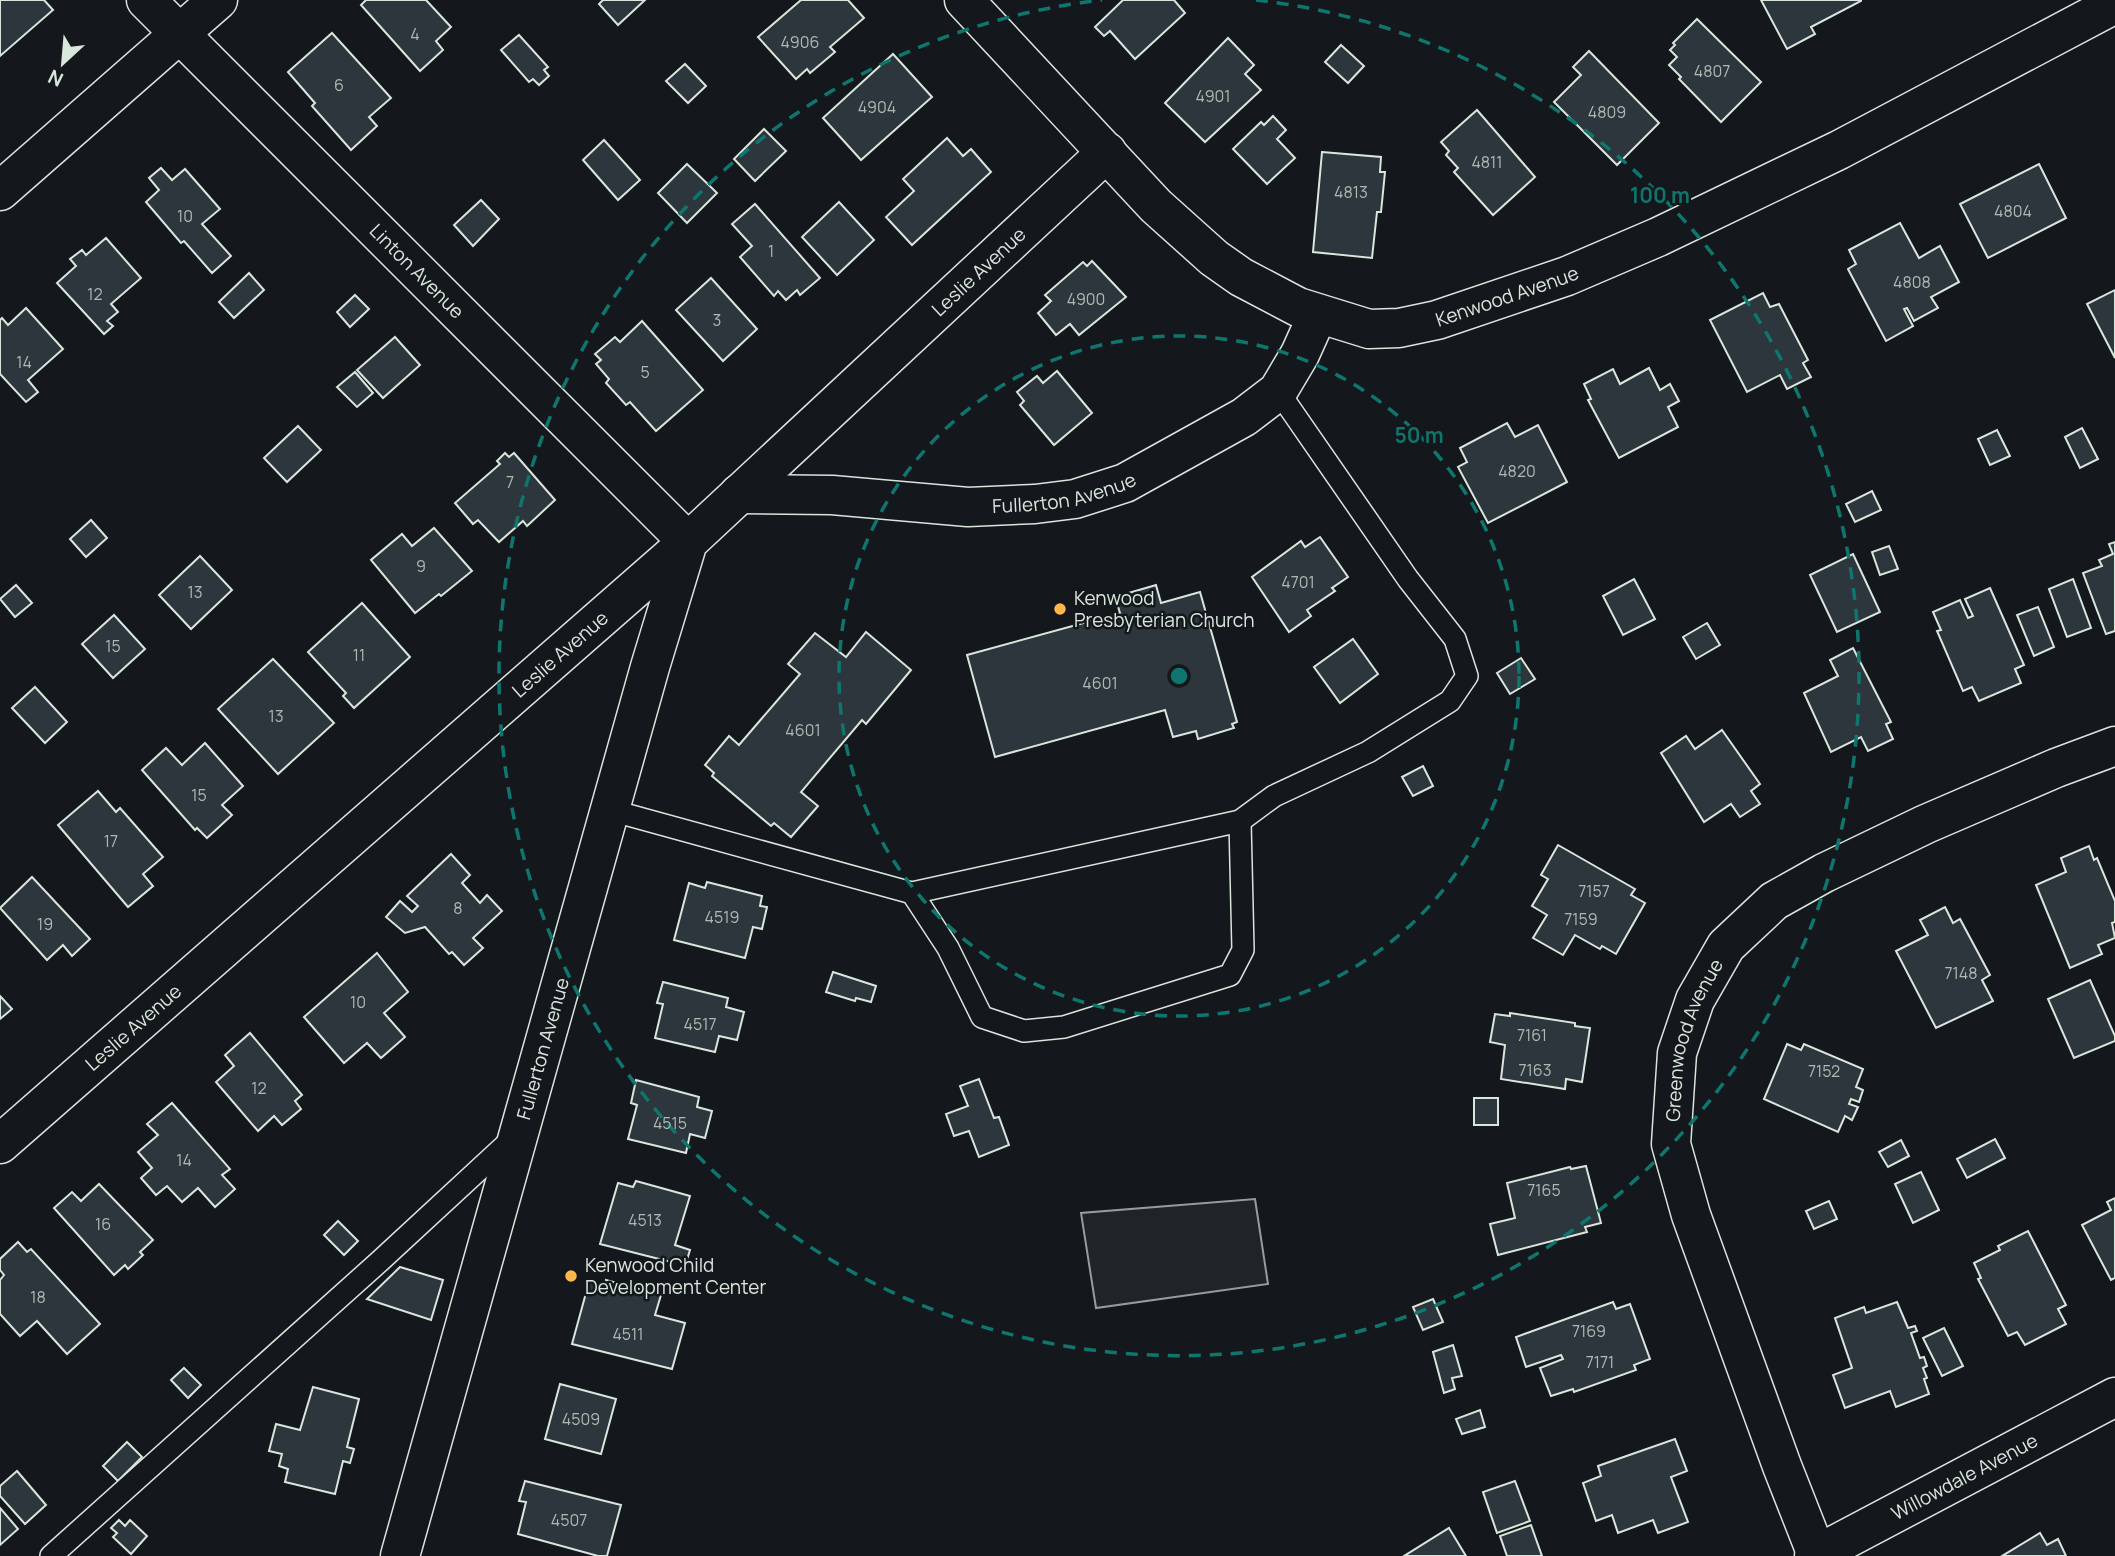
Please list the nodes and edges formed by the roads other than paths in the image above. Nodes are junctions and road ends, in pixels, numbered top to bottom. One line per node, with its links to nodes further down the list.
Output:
1 (146, 0): 5 (street, Linton Avenue)
2 (218, 0): 5 (street)
3 (964, 0): 6 (street, Kenwood Avenue)
4 (2115, 4): 8 (street, Kenwood Avenue)
5 (179, 33): 7 (street); 11 (street, Linton Avenue)
6 (1107, 152): 8 (street, Kenwood Avenue); 10 (street, Leslie Avenue)
7 (0, 191)
8 (1318, 314): 9 (street, Fullerton Avenue)
9 (1278, 391): 10 (street, Fullerton Avenue); 14 (lane)
10 (739, 494): 11 (street, Leslie Avenue)
11 (688, 542): 13 (street, Fullerton Avenue); 17 (street, Leslie Avenue)
12 (2115, 746): 19 (street, Greenwood Avenue)
13 (610, 810): 15 (lane); 16 (street, Fullerton Avenue)
14 (1240, 821): 15 (lane); 15 (lane)
15 (912, 893)
16 (519, 1133): 20 (lane); 21 (street, Fullerton Avenue)
17 (0, 1144)
18 (2115, 1398): 19 (street, Willowdale Avenue)
19 (1816, 1555)
20 (51, 1556)
21 (400, 1556)

